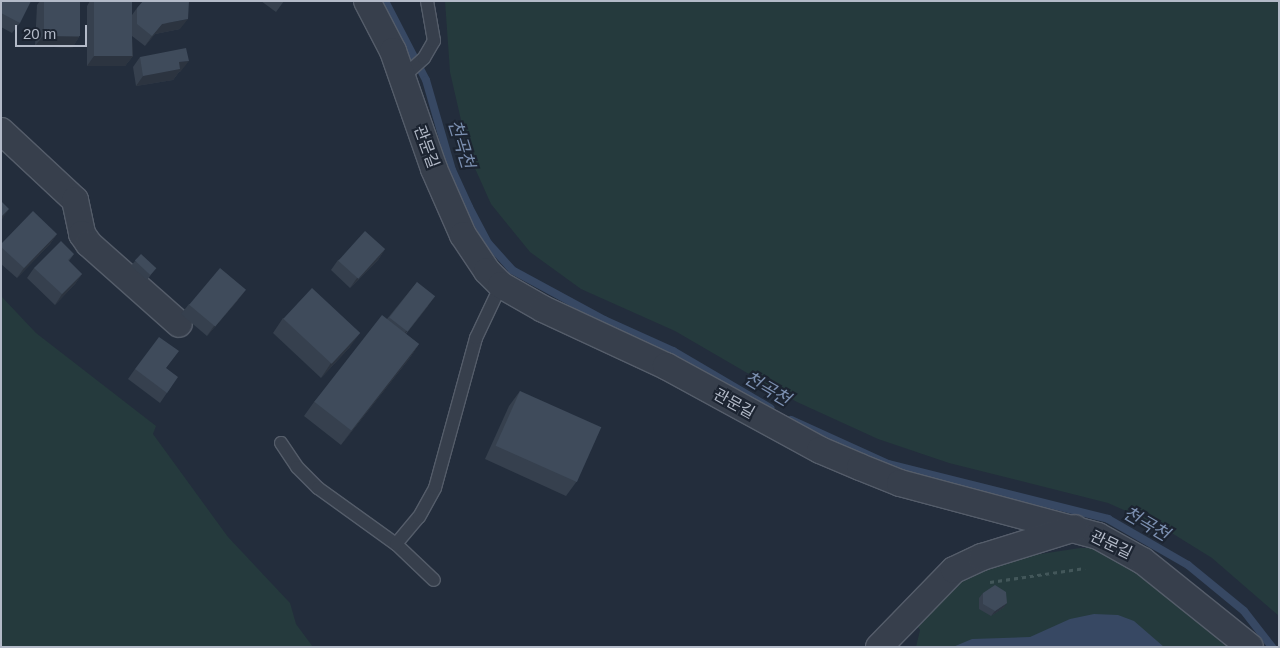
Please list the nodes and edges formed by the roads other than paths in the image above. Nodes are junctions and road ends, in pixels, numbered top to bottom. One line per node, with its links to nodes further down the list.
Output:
1 (367, 1): 3 (street, 관문길)
2 (426, 1): 3 (lane)
3 (408, 72): 5 (street, 관문길)
4 (1, 131): 6 (street)
5 (500, 285): 8 (street, 관문길); 9 (lane)
6 (179, 324)
7 (282, 443): 9 (lane)
8 (1075, 528): 11 (street); 12 (street, 관문길)
9 (396, 544): 10 (lane)
10 (434, 580)
11 (879, 647)
12 (1250, 647)

